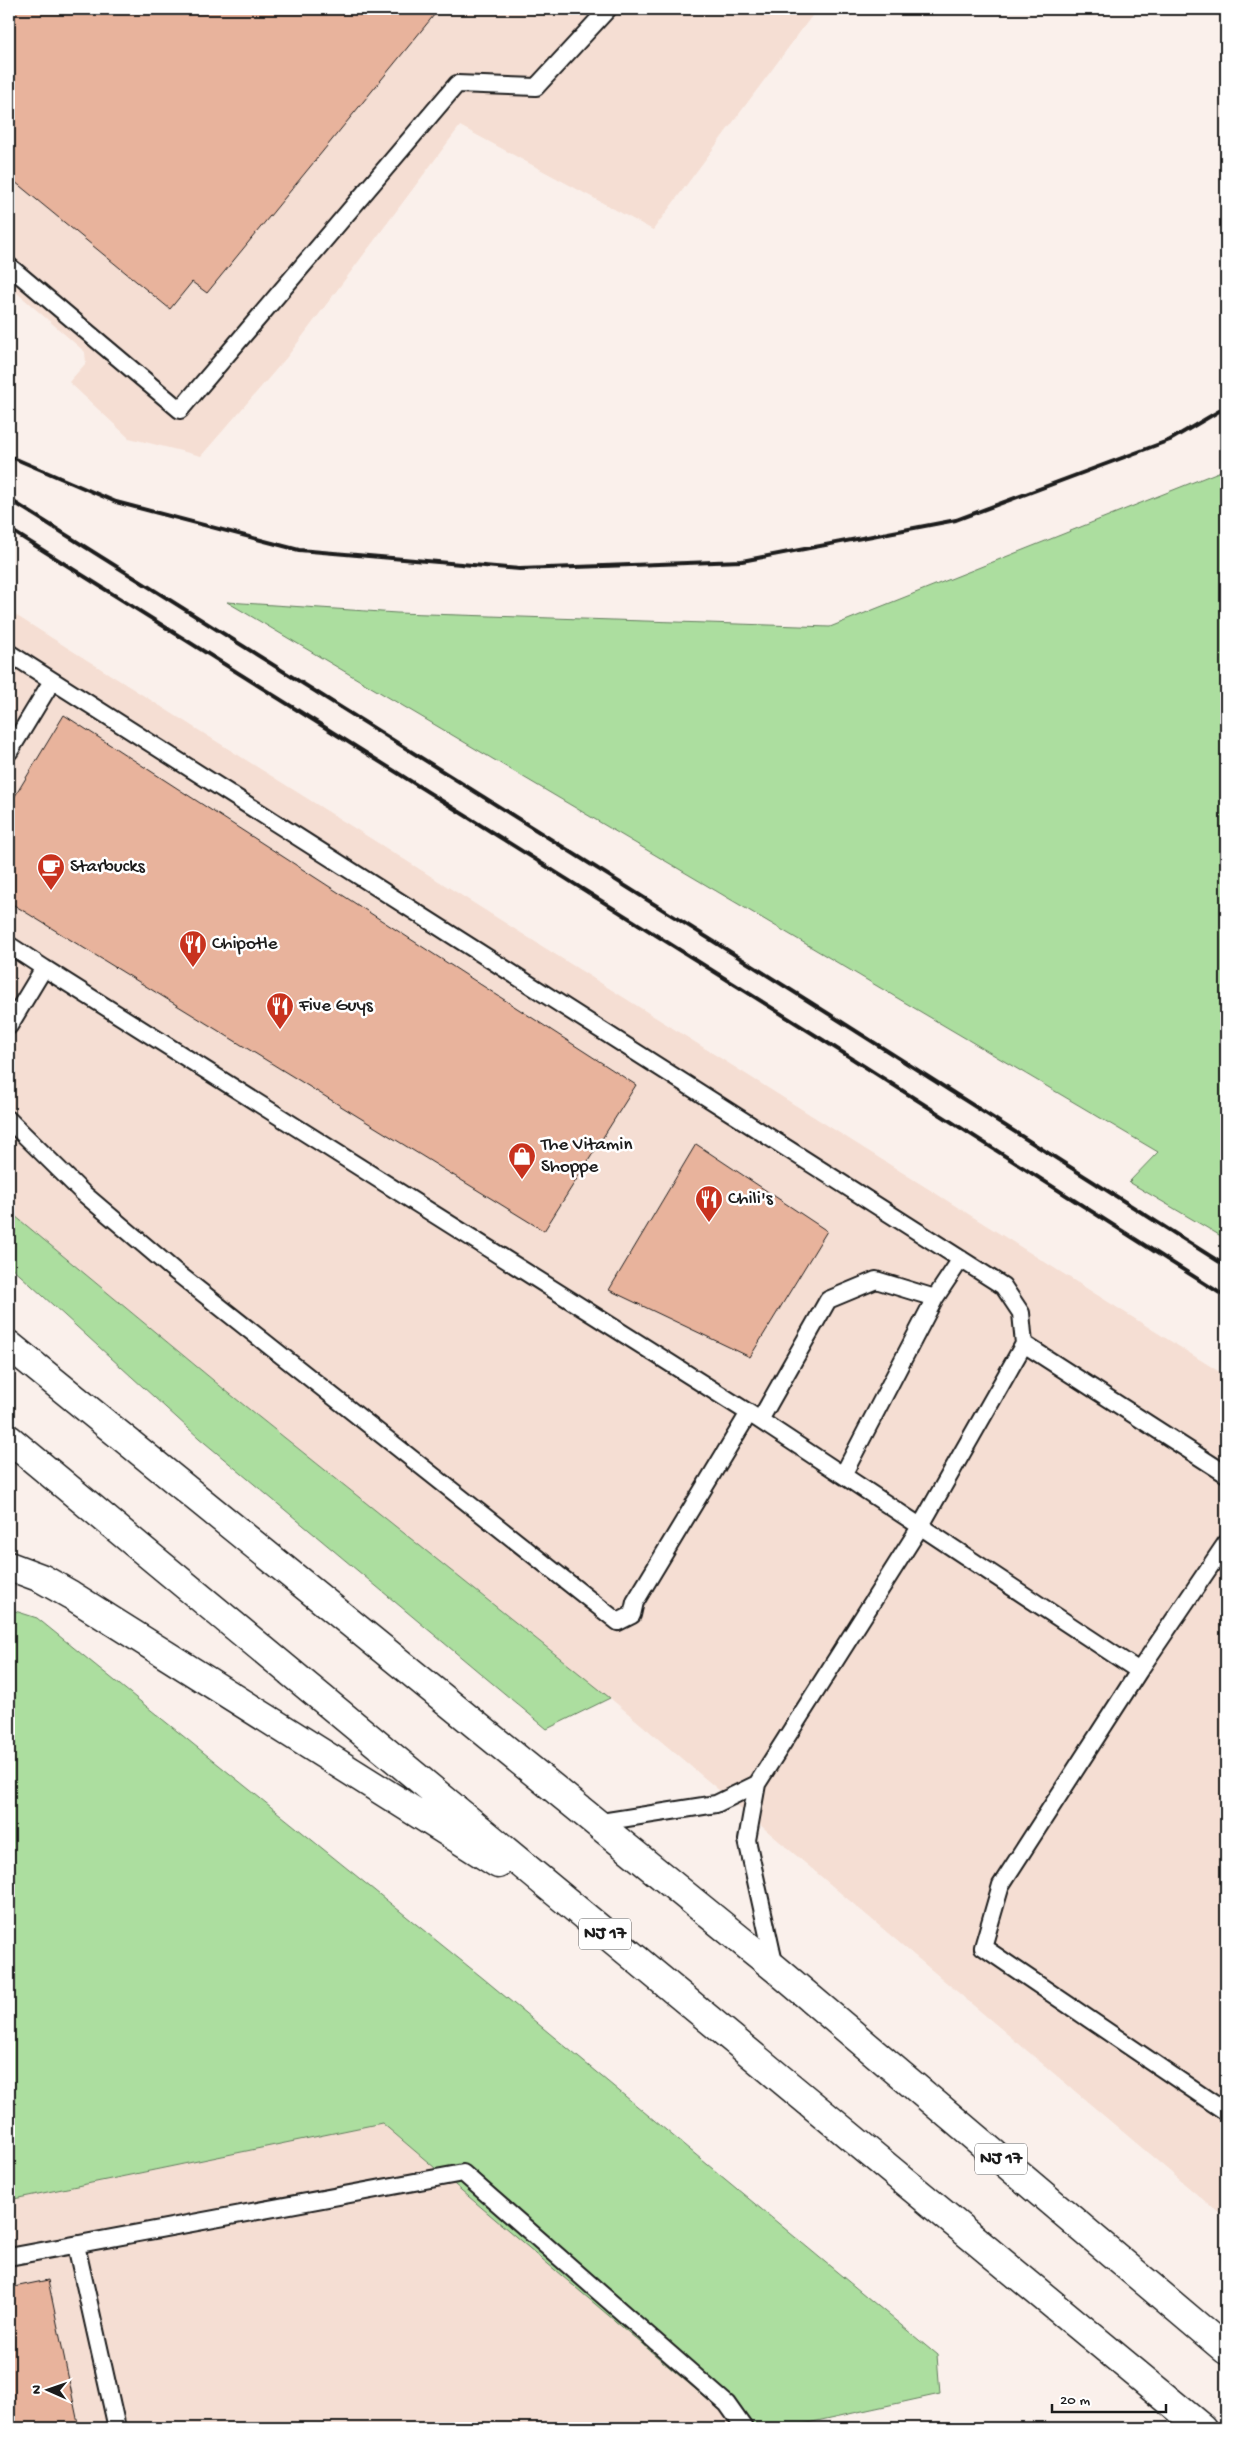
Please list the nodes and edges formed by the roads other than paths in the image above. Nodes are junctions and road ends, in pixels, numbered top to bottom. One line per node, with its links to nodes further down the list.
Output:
1 (608, 9): 2 (lane)
2 (9, 266)
3 (9, 653): 4 (lane)
4 (52, 681): 5 (lane); 10 (lane)
5 (9, 752)
6 (9, 945): 7 (lane)
7 (44, 968): 8 (lane); 14 (lane)
8 (9, 1026)
9 (9, 1120): 14 (lane)
10 (961, 1259): 11 (lane); 13 (lane)
11 (935, 1298): 14 (lane); 17 (lane)
12 (9, 1344): 23 (highway, NJ 17)
13 (1024, 1344): 16 (lane); 18 (lane)
14 (755, 1416): 17 (lane)
15 (9, 1439): 24 (highway, NJ 17)
16 (1226, 1474)
17 (843, 1475): 18 (lane)
18 (920, 1527): 21 (lane); 22 (lane)
19 (1226, 1543): 21 (lane)
20 (9, 1566): 24 (highway)
21 (1139, 1671): 26 (lane)
22 (757, 1784): 23 (lane); 25 (lane)
23 (596, 1823): 25 (highway, NJ 17)
24 (590, 1921): 32 (highway, NJ 17)
25 (776, 1969): 29 (highway, NJ 17)
26 (1226, 2112)
27 (76, 2245): 28 (lane); 30 (lane); 31 (lane)
28 (9, 2257)
29 (1226, 2350)
30 (117, 2428)
31 (744, 2428)
32 (1202, 2428)

